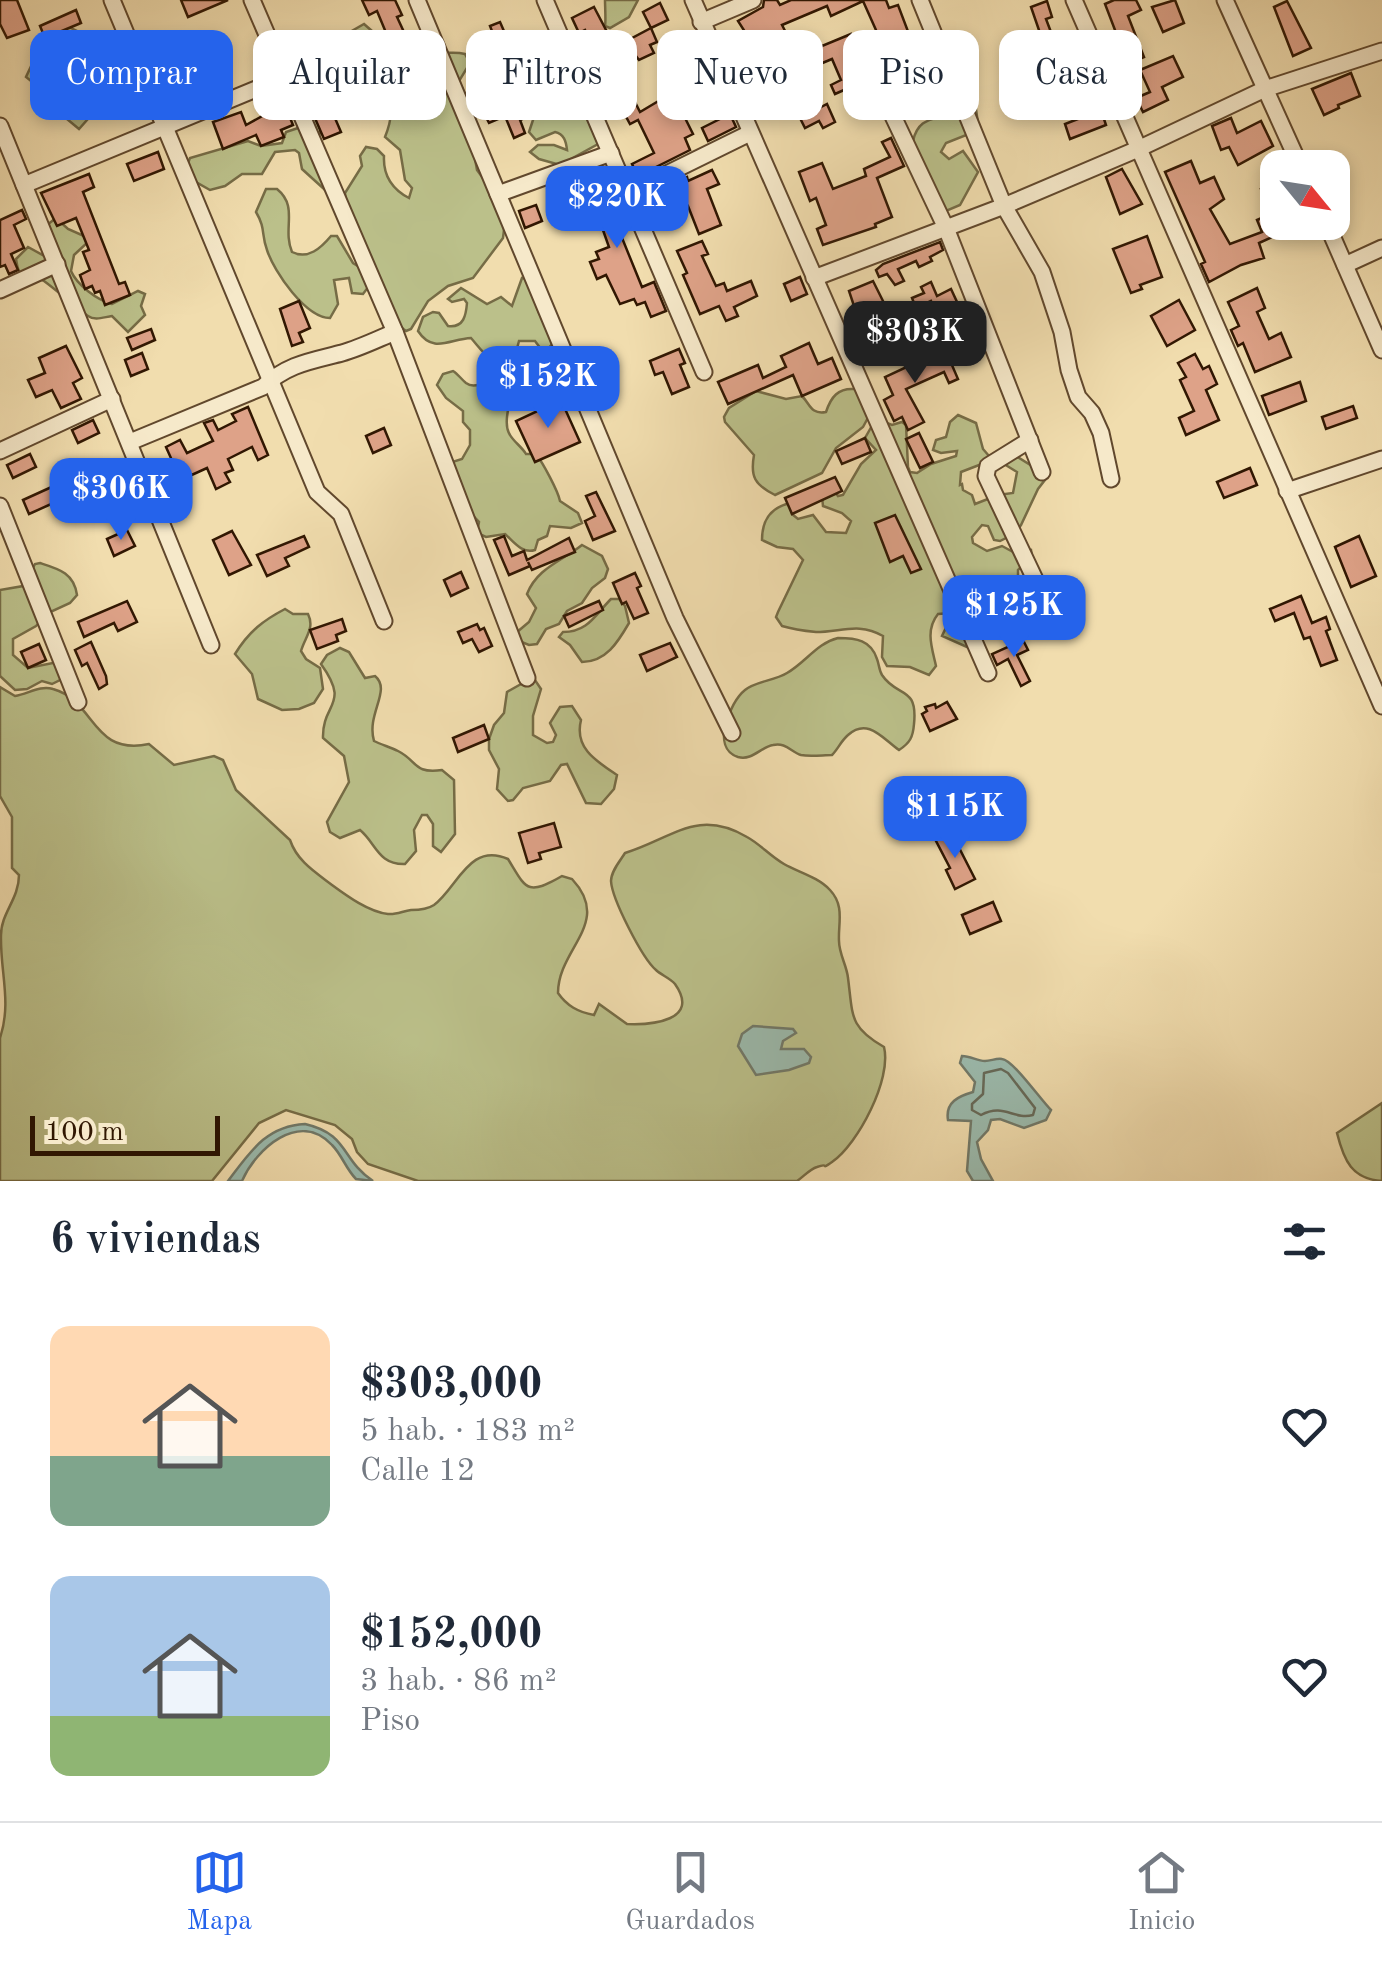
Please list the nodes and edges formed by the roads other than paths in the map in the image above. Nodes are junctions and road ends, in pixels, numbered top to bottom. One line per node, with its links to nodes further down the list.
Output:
1 (112, 0): 17 (street)
2 (252, 0): 11 (street)
3 (417, 0): 25 (street)
4 (545, 0): 22 (street)
5 (693, 0): 10 (street)
6 (752, 0): 10 (street)
7 (920, 0): 26 (street)
8 (1074, 0): 20 (street)
9 (1226, 0): 13 (street)
10 (701, 22): 19 (street)
11 (265, 30)
12 (1382, 51): 13 (street)
13 (1266, 88): 20 (street); 21 (street)
14 (253, 90): 17 (street)
15 (304, 120): 34 (street)
16 (895, 120): 27 (street)
17 (164, 126): 23 (street); 37 (street)
18 (1, 133): 23 (street)
19 (750, 133): 24 (street); 32 (street)
20 (1138, 149): 26 (street); 45 (street)
21 (1293, 150)
22 (611, 153): 24 (street); 25 (street)
23 (24, 185): 30 (street)
24 (628, 193): 36 (street)
25 (498, 194): 54 (street)
26 (1004, 206): 27 (street); 44 (street)
27 (946, 228): 32 (street); 39 (street)
28 (1334, 240): 31 (street)
29 (1382, 248): 31 (street)
30 (57, 264): 33 (street); 38 (street)
31 (1345, 264): 35 (street)
32 (814, 278): 50 (street)
33 (0, 290)
34 (395, 332): 37 (street); 51 (street)
35 (1382, 350)
36 (704, 372)
37 (270, 379): 40 (street); 48 (street)
38 (112, 399): 40 (street); 41 (street)
39 (1030, 440): 43 (street); 47 (street)
40 (130, 442): 49 (street)
41 (0, 451)
42 (1382, 459): 45 (street)
43 (1042, 472)
44 (1111, 479)
45 (1287, 491): 53 (street)
46 (0, 506): 52 (street)
47 (1040, 590)
48 (384, 621)
49 (211, 645)
50 (988, 673)
51 (526, 678)
52 (78, 702)
53 (1382, 706)
54 (732, 733)

